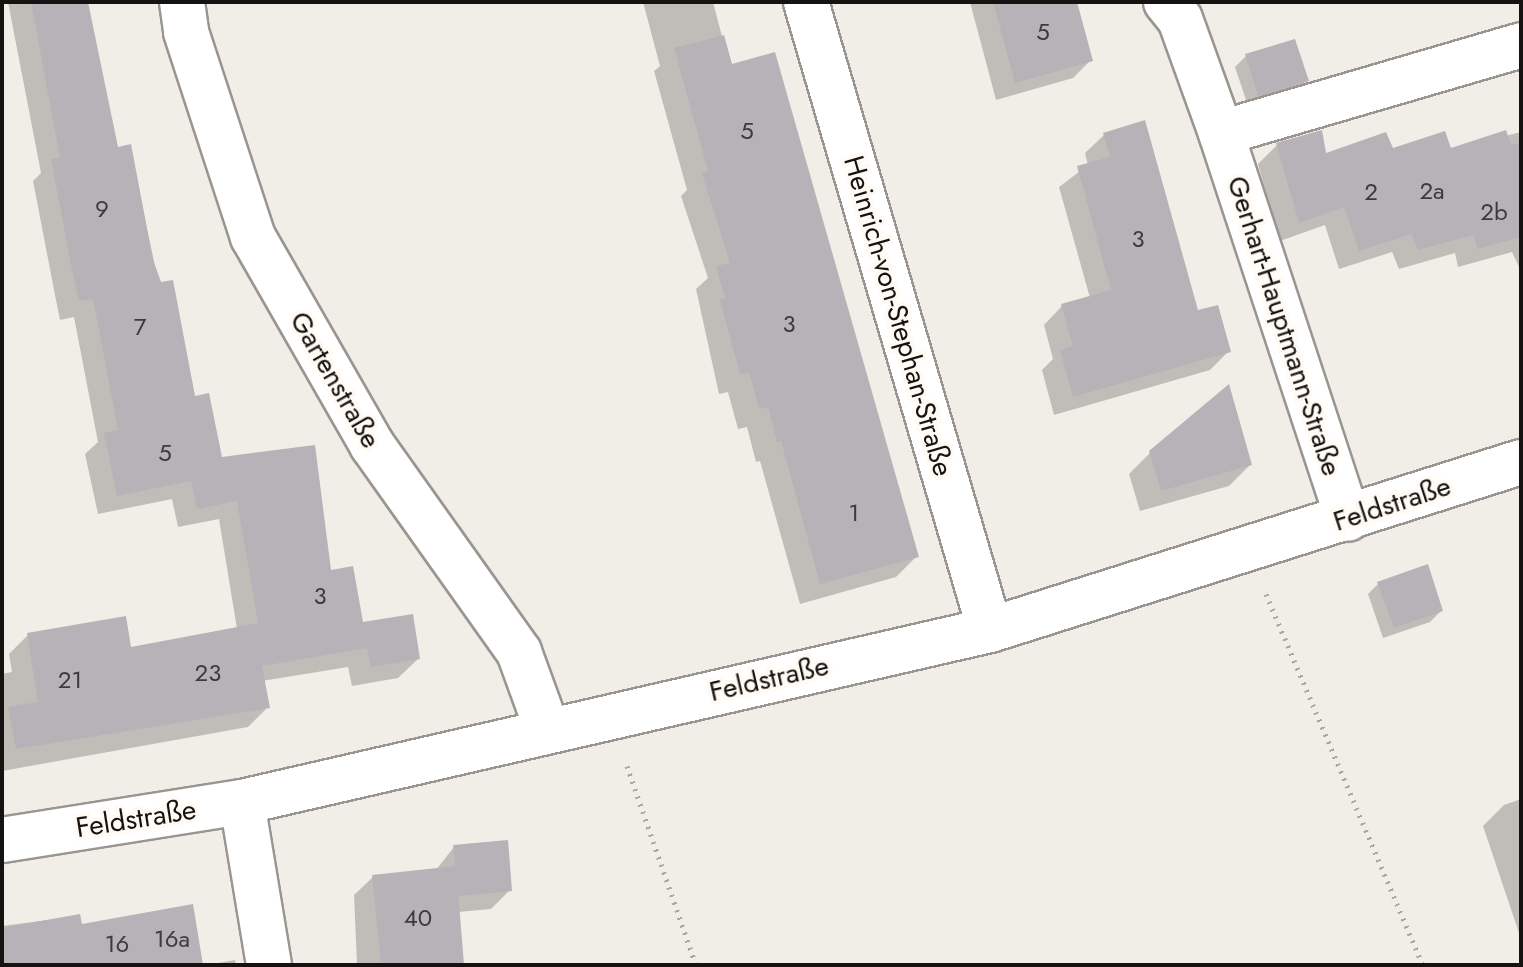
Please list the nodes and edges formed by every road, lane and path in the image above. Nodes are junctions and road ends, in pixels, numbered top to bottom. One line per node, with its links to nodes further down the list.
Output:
1 (182, 2): 11 (street, Gartenstraße)
2 (806, 2): 9 (street, Heinrich-von-Stephan-Straße)
3 (1166, 2): 5 (street, Gerhart-Hauptmann-Straße)
4 (1521, 45): 5 (street)
5 (1221, 133): 7 (street, Gerhart-Hauptmann-Straße)
6 (1521, 462): 7 (street, Feldstraße)
7 (1348, 519): 8 (street, Feldstraße)
8 (1252, 549): 9 (street, Feldstraße); 16 (path)
9 (990, 630): 10 (street, Feldstraße)
10 (610, 715): 11 (street, Feldstraße); 15 (path)
11 (547, 729): 12 (street, Feldstraße)
12 (242, 802): 13 (street, Feldstraße); 14 (street)
13 (2, 840)
14 (269, 965)
15 (696, 965)
16 (1423, 965)

